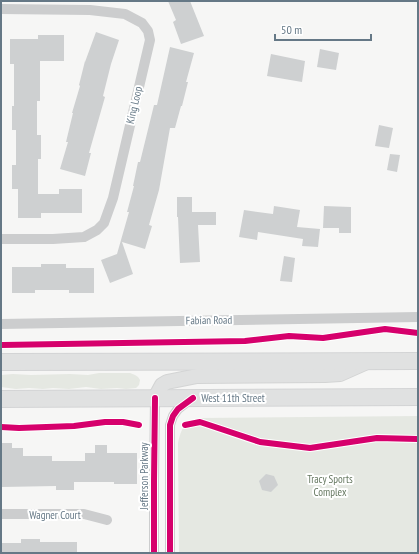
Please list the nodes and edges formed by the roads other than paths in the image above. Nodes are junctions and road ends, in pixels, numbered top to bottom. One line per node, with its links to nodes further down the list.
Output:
1 (1, 9): 2 (street, King Loop)
2 (1, 239)
3 (418, 317): 4 (street, Fabian Road)
4 (1, 324)
5 (418, 360): 6 (main road)
6 (371, 361): 7 (main road); 9 (street)
7 (1, 362)
8 (418, 397): 10 (main road, West 11th Street)
9 (155, 398): 10 (main road, West 11th Street); 11 (main road, West 11th Street); 14 (street, Jefferson Parkway)
10 (193, 398): 15 (street)
11 (1, 399)
12 (1, 514): 13 (street, Wagner Court)
13 (107, 520)
14 (154, 553)
15 (170, 553)

